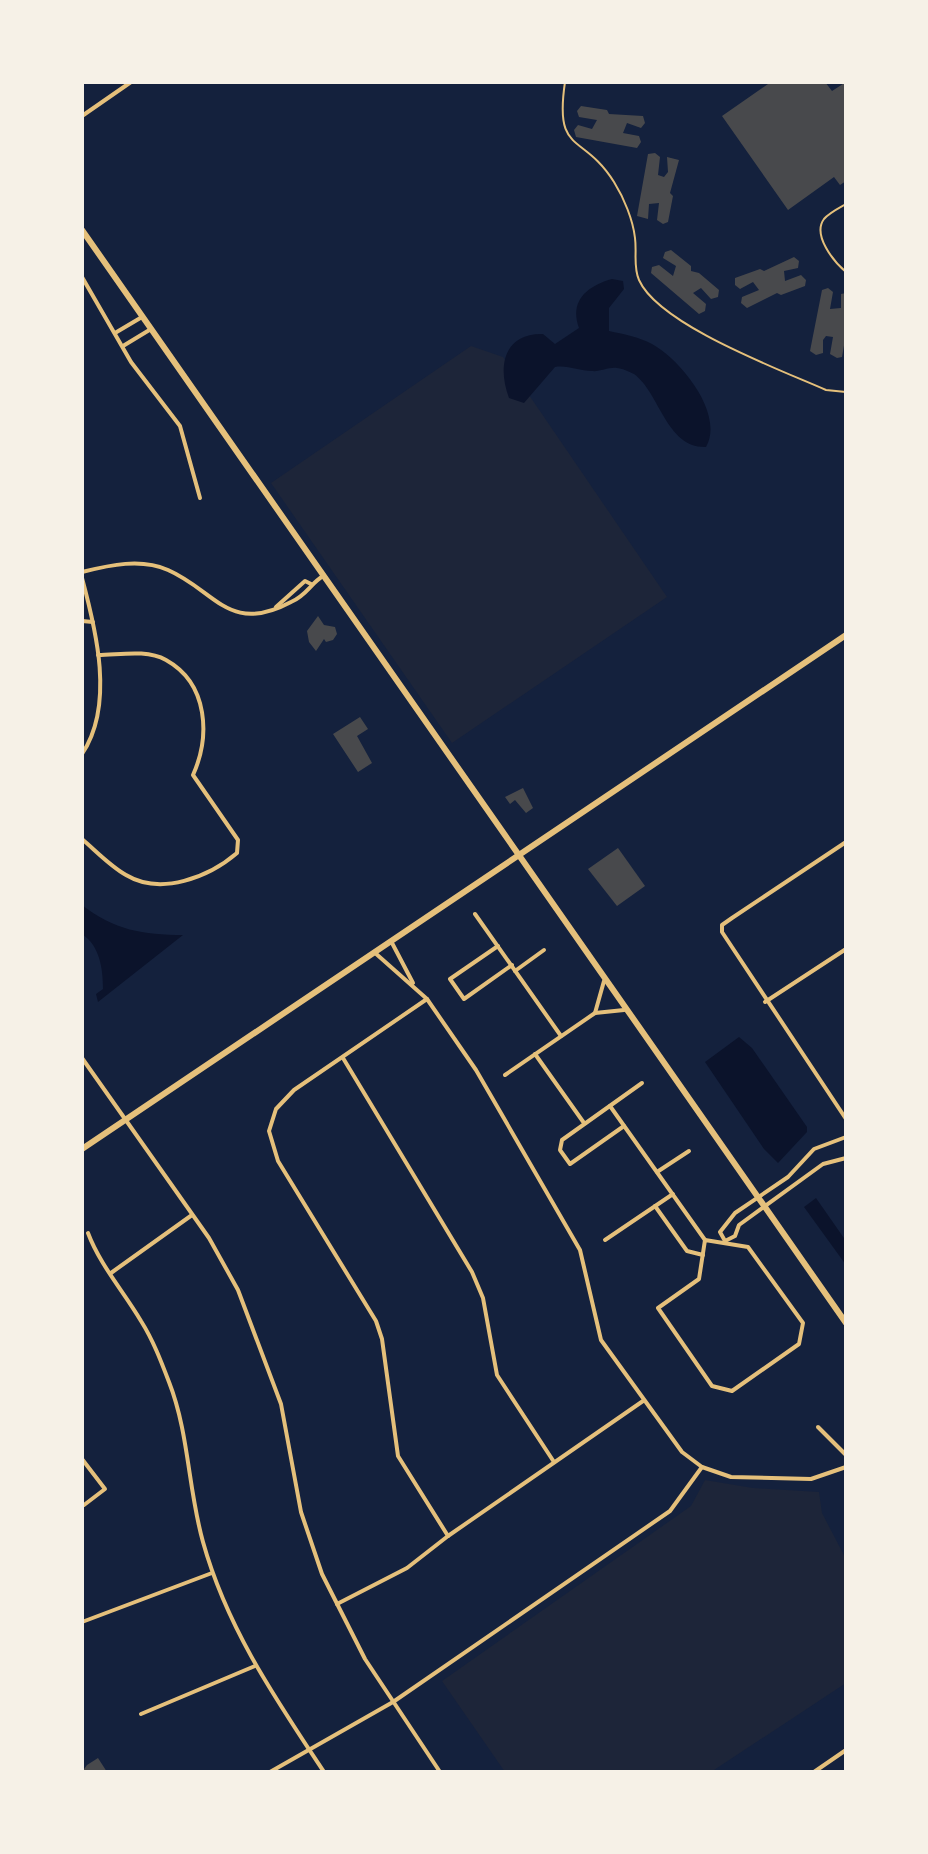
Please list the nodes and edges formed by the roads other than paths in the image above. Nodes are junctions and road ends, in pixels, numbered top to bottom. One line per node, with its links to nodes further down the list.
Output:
1 (131, 82): 3 (street)
2 (565, 82): 12 (lane)
3 (82, 116)
4 (846, 204): 6 (lane)
5 (82, 230): 8 (main road)
6 (846, 272)
7 (82, 277): 10 (street)
8 (142, 317): 9 (main road); 10 (street)
9 (151, 329): 11 (street); 15 (main road)
10 (115, 333): 11 (street)
11 (123, 346): 13 (street)
12 (846, 392)
13 (200, 498)
14 (82, 572): 18 (street)
15 (325, 574): 17 (street); 26 (main road)
16 (82, 578): 20 (street)
17 (311, 584): 18 (street); 18 (street)
18 (274, 609)
19 (82, 621): 20 (street)
20 (93, 622): 22 (street)
21 (846, 635): 26 (main road)
22 (98, 655): 23 (street); 24 (street)
23 (82, 754)
24 (82, 839)
25 (846, 842): 37 (street)
26 (517, 856): 28 (main road); 34 (main road)
27 (475, 914): 29 (street)
28 (391, 941): 32 (main road); 35 (street)
29 (498, 946): 33 (street); 33 (street)
30 (846, 949): 37 (street)
31 (544, 950): 33 (street)
32 (374, 952): 35 (street); 47 (main road)
33 (513, 968): 40 (street)
34 (604, 981): 38 (main road); 39 (street)
35 (416, 988): 36 (street)
36 (427, 999): 43 (street); 68 (street)
37 (765, 1002): 48 (street)
38 (624, 1010): 39 (street); 57 (main road)
39 (595, 1013): 40 (street)
40 (561, 1036): 41 (street)
41 (535, 1054): 44 (street); 49 (street)
42 (82, 1058): 47 (street)
43 (343, 1058): 74 (street); 78 (street)
44 (505, 1075)
45 (642, 1083): 46 (street)
46 (610, 1106): 49 (street); 50 (street)
47 (126, 1119): 52 (main road); 60 (street)
48 (846, 1119)
49 (584, 1123): 50 (street)
50 (624, 1126): 55 (street)
51 (846, 1137): 57 (street)
52 (82, 1149)
53 (689, 1151): 55 (street)
54 (846, 1158): 59 (street)
55 (657, 1172): 56 (street)
56 (673, 1194): 58 (street); 63 (street)
57 (756, 1197): 59 (main road); 64 (street)
58 (655, 1206): 62 (street); 65 (street)
59 (764, 1208): 64 (street); 67 (main road)
60 (192, 1215): 66 (street); 80 (street)
61 (88, 1233): 66 (street)
62 (605, 1240)
63 (705, 1240): 64 (street); 65 (street)
64 (725, 1241): 65 (street)
65 (703, 1255)
66 (111, 1273): 79 (street)
67 (846, 1323)
68 (643, 1401): 74 (street); 75 (street)
69 (82, 1408): 70 (street)
70 (82, 1422)
71 (818, 1427): 72 (street)
72 (846, 1455)
73 (82, 1459): 77 (street)
74 (554, 1462): 78 (street)
75 (702, 1467): 76 (street); 83 (street)
76 (846, 1467)
77 (84, 1505)
78 (448, 1536): 80 (street)
79 (212, 1573): 81 (street); 82 (street)
80 (337, 1604): 83 (street)
81 (82, 1622)
82 (255, 1666): 84 (street); 86 (street)
83 (393, 1702): 86 (street); 89 (street)
84 (141, 1714)
85 (846, 1750): 90 (street)
86 (311, 1751): 87 (street); 88 (street)
87 (270, 1772)
88 (324, 1772)
89 (440, 1772)
90 (814, 1772)

